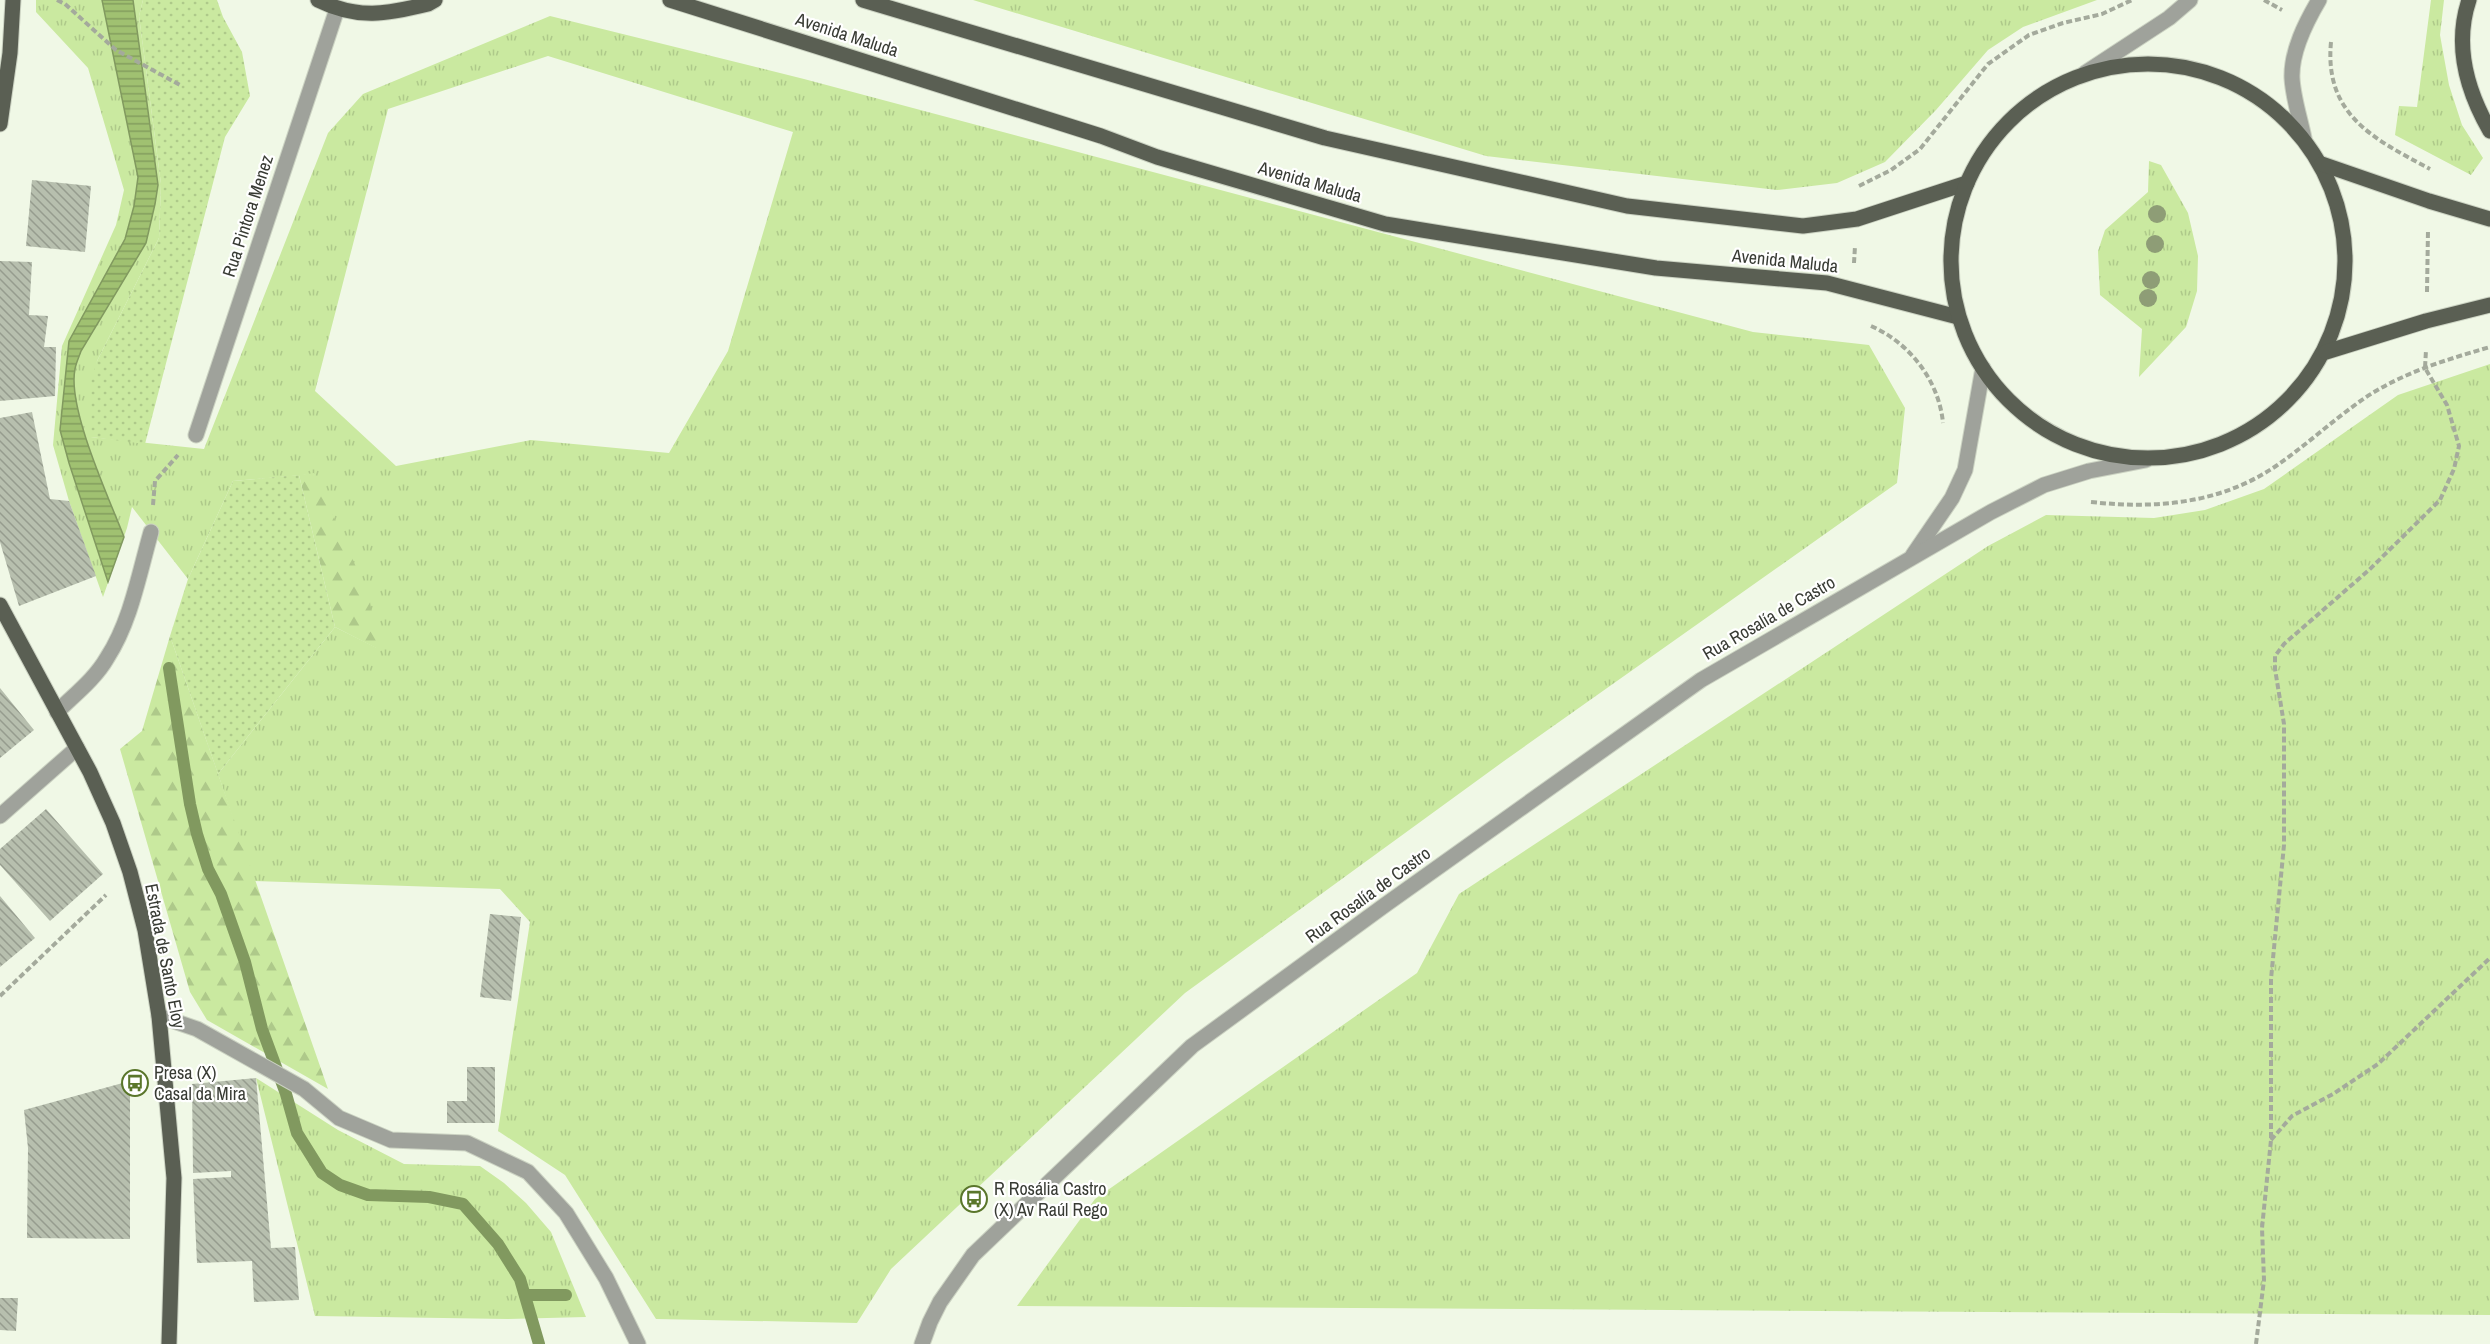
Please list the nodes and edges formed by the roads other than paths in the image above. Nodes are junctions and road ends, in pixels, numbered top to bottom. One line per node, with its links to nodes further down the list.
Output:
1 (13, 0): 11 (main road)
2 (318, 0): 9 (main road)
3 (435, 0): 9 (main road)
4 (670, 0): 18 (main road, Avenida Maluda)
5 (863, 0): 15 (main road, Avenida Maluda)
6 (2190, 0): 10 (street)
7 (2319, 0): 13 (street)
8 (2469, 0): 12 (main road)
9 (337, 9): 21 (street, Rua Pintora Menez)
10 (2085, 73): 13 (main road); 15 (main road)
11 (0, 124)
12 (2490, 131)
13 (2304, 138): 14 (main road)
14 (2322, 164): 16 (main road); 19 (main road)
15 (1967, 183): 18 (main road)
16 (2490, 219)
17 (2490, 305): 19 (main road)
18 (1958, 317): 20 (main road)
19 (2326, 352): 22 (main road)
20 (1983, 368): 22 (main road); 24 (street, Rua Rosalía de Castro)
21 (196, 435)
22 (2146, 460): 24 (street, Rua Rosalía de Castro)
23 (151, 532): 26 (street)
24 (1910, 560): 32 (street, Rua Rosalía de Castro)
25 (0, 605): 26 (main road, Estrada de Santo Eloy)
26 (57, 712): 27 (main road, Estrada de Santo Eloy)
27 (77, 748): 28 (street); 29 (main road, Estrada de Santo Eloy)
28 (0, 816)
29 (159, 1016): 30 (main road, Estrada de Santo Eloy); 31 (street)
30 (169, 1344)
31 (638, 1344)
32 (922, 1344)

